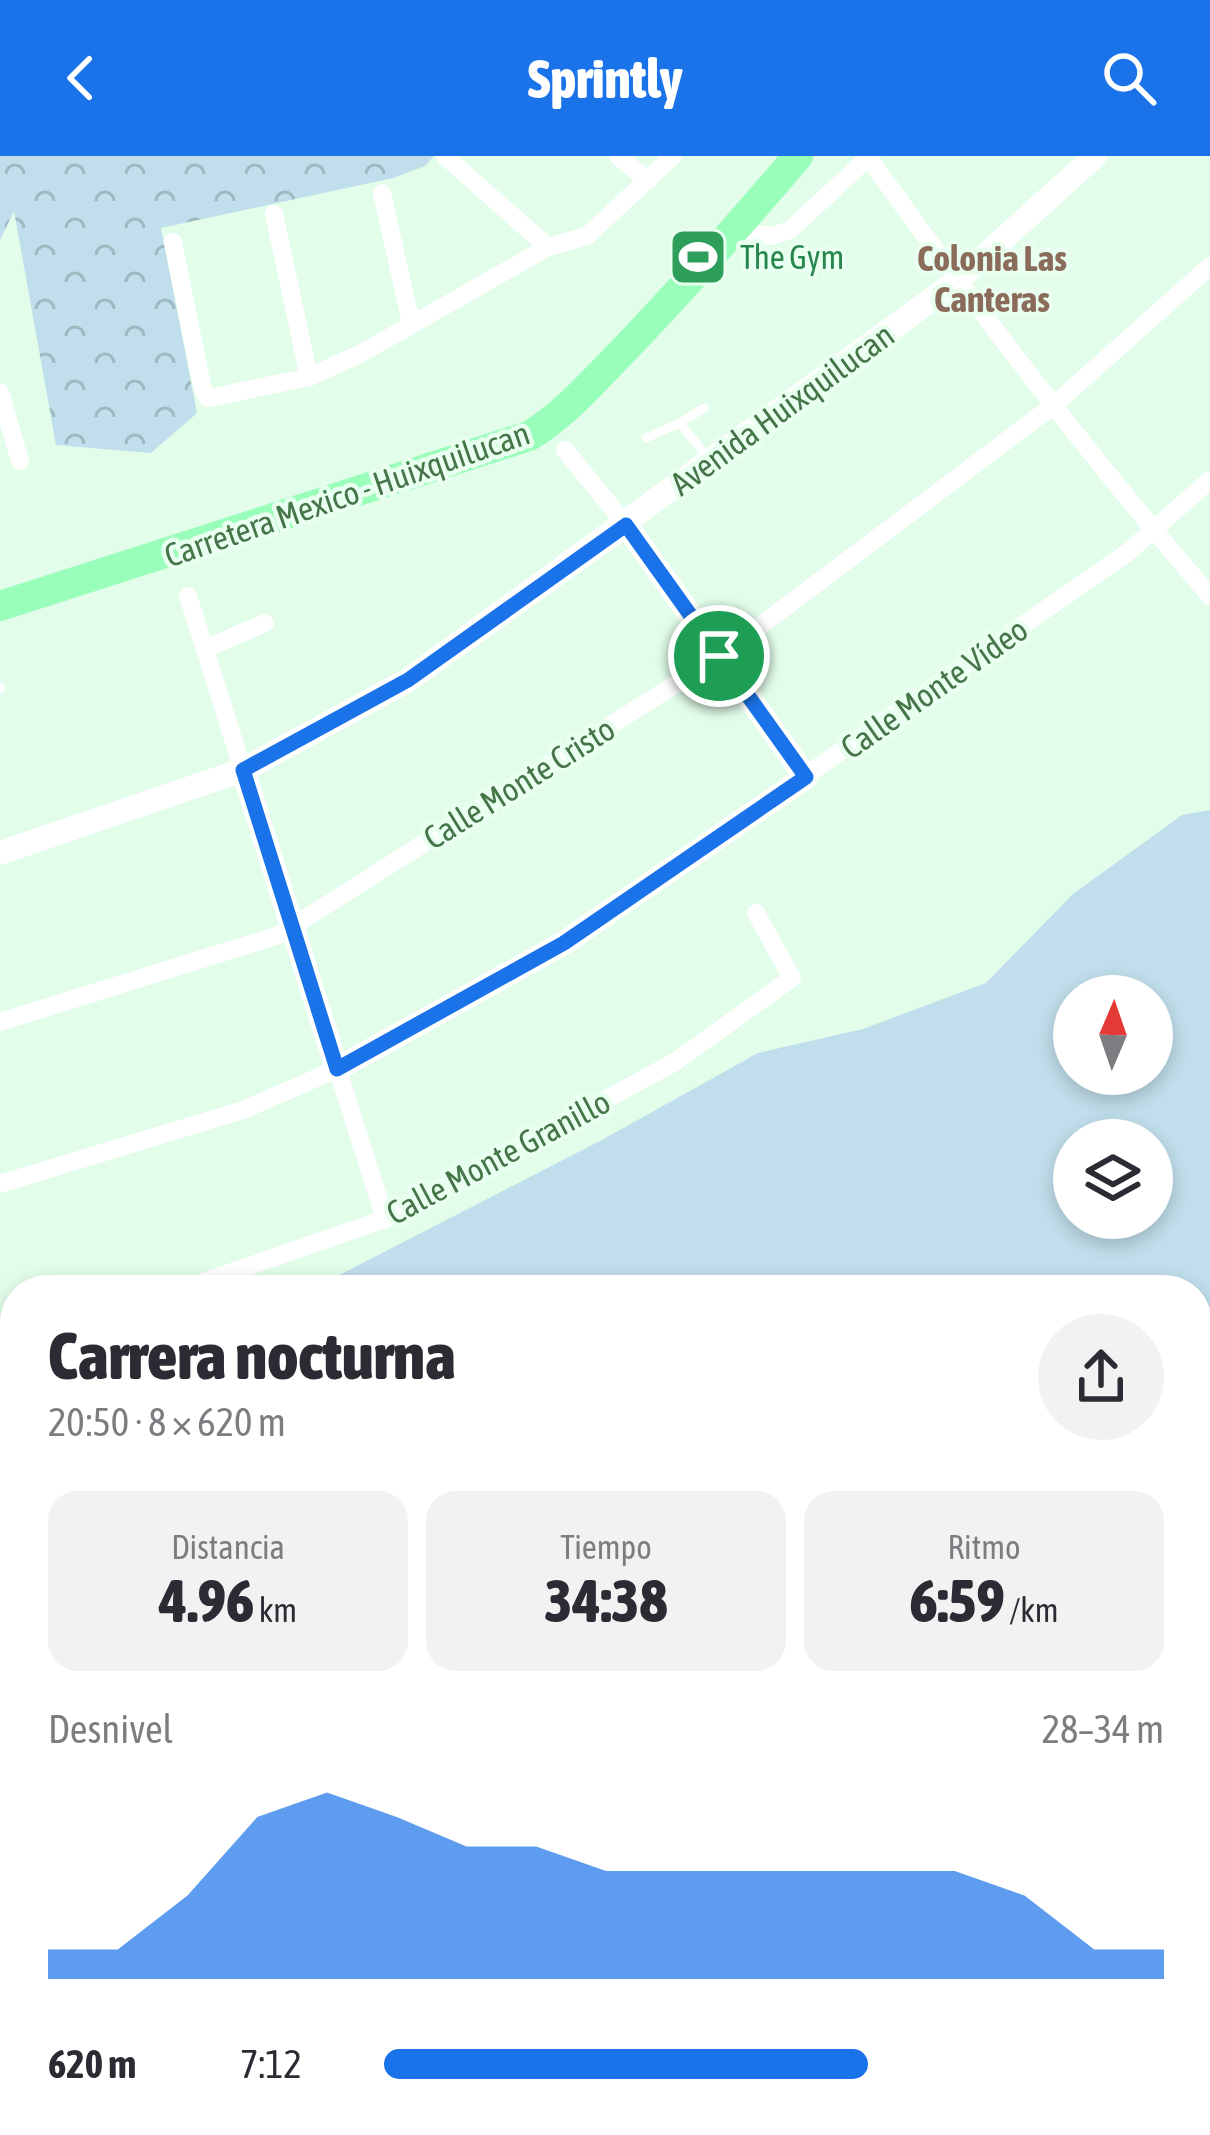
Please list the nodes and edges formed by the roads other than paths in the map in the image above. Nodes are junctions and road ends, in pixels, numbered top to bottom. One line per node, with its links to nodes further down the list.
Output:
1 (445, 156): 12 (street)
2 (619, 156): 7 (street)
3 (673, 156): 7 (street)
4 (798, 156): 10 (main road, Carretera Mexico - Huixquilucan)
5 (1095, 156): 14 (street, Avenida Huixquilucan)
6 (869, 157): 10 (street); 14 (street)
7 (648, 182): 12 (street)
8 (382, 193): 15 (street)
9 (274, 214): 16 (street)
10 (735, 232): 30 (main road, Carretera Mexico - Huixquilucan)
11 (173, 242): 16 (street)
12 (548, 247): 15 (street)
13 (1210, 266): 18 (street, Calle Monte Cristo)
14 (957, 280): 18 (street); 24 (street, Avenida Huixquilucan)
15 (411, 322): 16 (street)
16 (309, 377)
17 (0, 392): 23 (street)
18 (1054, 405): 27 (street); 33 (street, Calle Monte Cristo)
19 (704, 408): 20 (lane)
20 (680, 423): 21 (lane); 24 (lane)
21 (646, 438)
22 (565, 450): 26 (street)
23 (20, 461)
24 (710, 462): 26 (street, Avenida Huixquilucan)
25 (1210, 480): 27 (street, Calle Monte Vídeo)
26 (626, 525): 33 (street); 34 (street, Avenida Huixquilucan)
27 (1153, 530): 29 (street); 35 (street, Calle Monte Vídeo)
28 (188, 596): 32 (street)
29 (1210, 596)
30 (0, 606)
31 (265, 623): 32 (street)
32 (205, 649): 34 (street)
33 (719, 656): 35 (street); 38 (street, Calle Monte Cristo)
34 (243, 770): 36 (street, Avenida Huixquilucan); 38 (street)
35 (806, 777): 40 (street, Calle Monte Vídeo)
36 (0, 853)
37 (756, 913): 42 (street, Calle Monte Granillo)
38 (292, 927): 39 (street, Calle Monte Cristo); 40 (street)
39 (0, 1022)
40 (337, 1069): 41 (street, Calle Monte Vídeo); 42 (street)
41 (0, 1184)
42 (385, 1219): 43 (street, Calle Monte Granillo)
43 (223, 1275)

